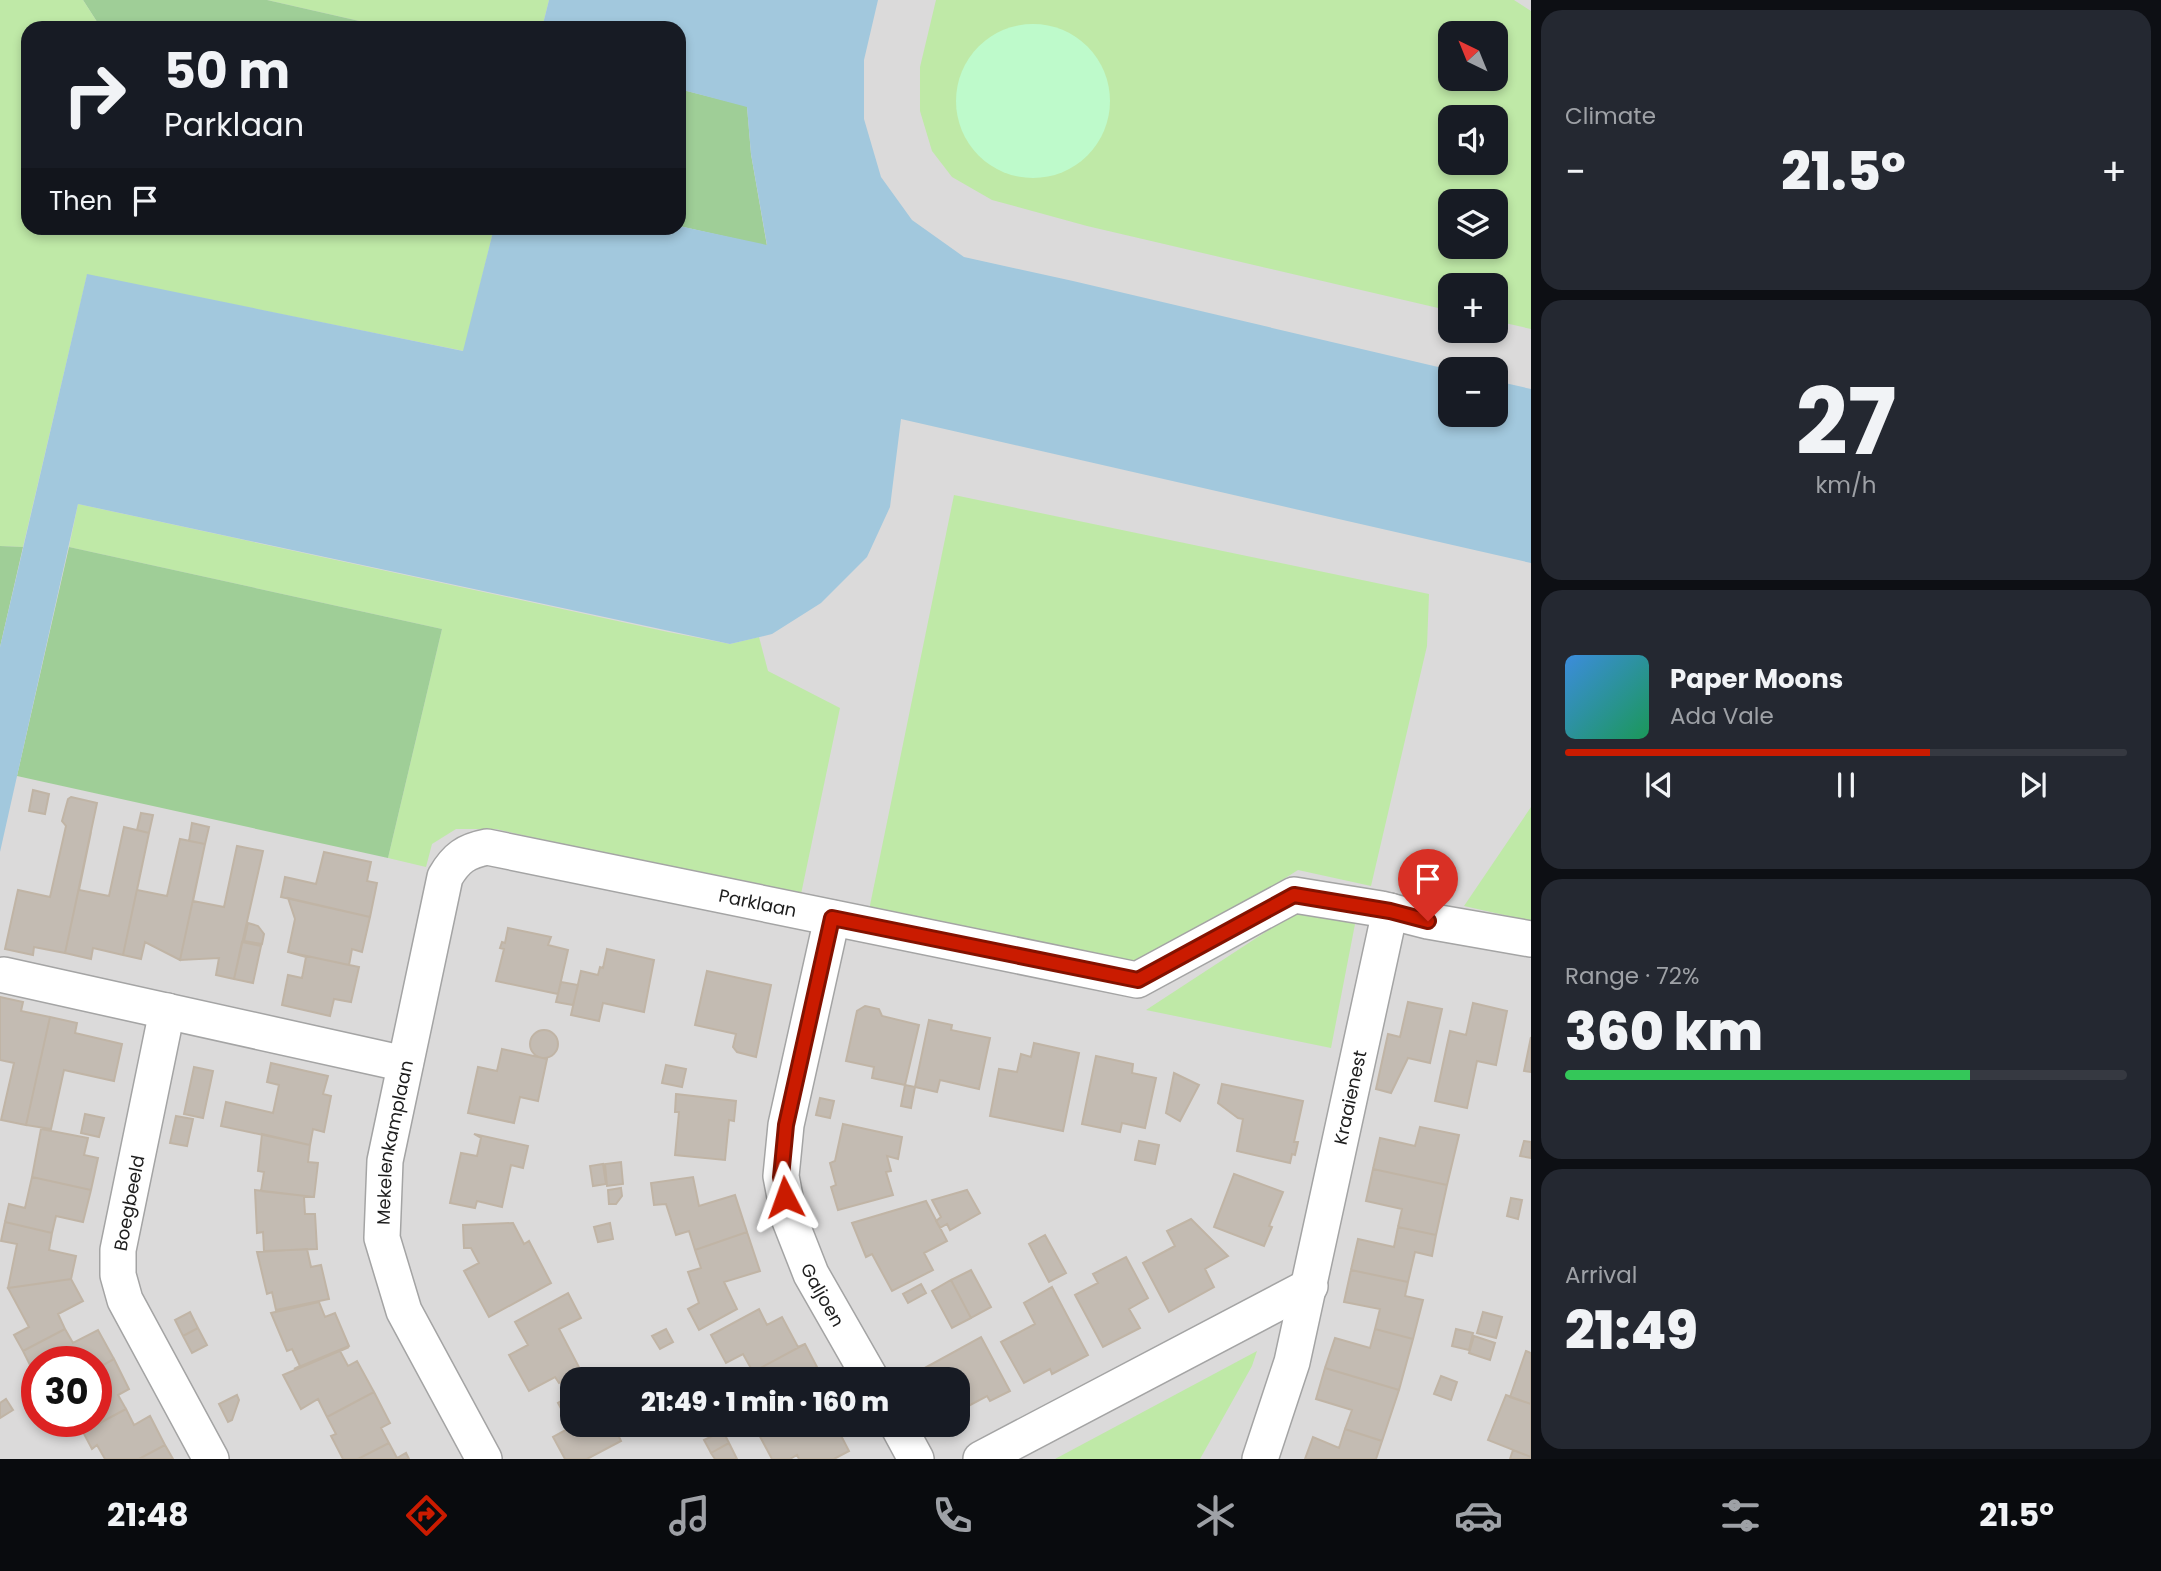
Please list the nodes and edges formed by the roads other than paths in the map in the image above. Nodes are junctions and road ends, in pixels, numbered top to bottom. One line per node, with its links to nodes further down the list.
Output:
1 (461, 855): 3 (street, Parklaan); 7 (street, Mekelenkamplaan)
2 (1390, 911): 3 (street, Parklaan); 4 (street, Parklaan); 8 (street, Kraaienest)
3 (832, 918): 9 (street, Galjoen)
4 (1531, 939)
5 (4, 975): 6 (street)
6 (167, 1011): 7 (street); 11 (street, Boegbeeld)
7 (405, 1064): 12 (street, Mekelenkamplaan)
8 (1310, 1286): 14 (street); 15 (street, Kraaienest)
9 (864, 1367)
10 (904, 1437): 13 (street)
11 (211, 1459)
12 (484, 1459)
13 (916, 1459)
14 (981, 1459)
15 (1260, 1459)

